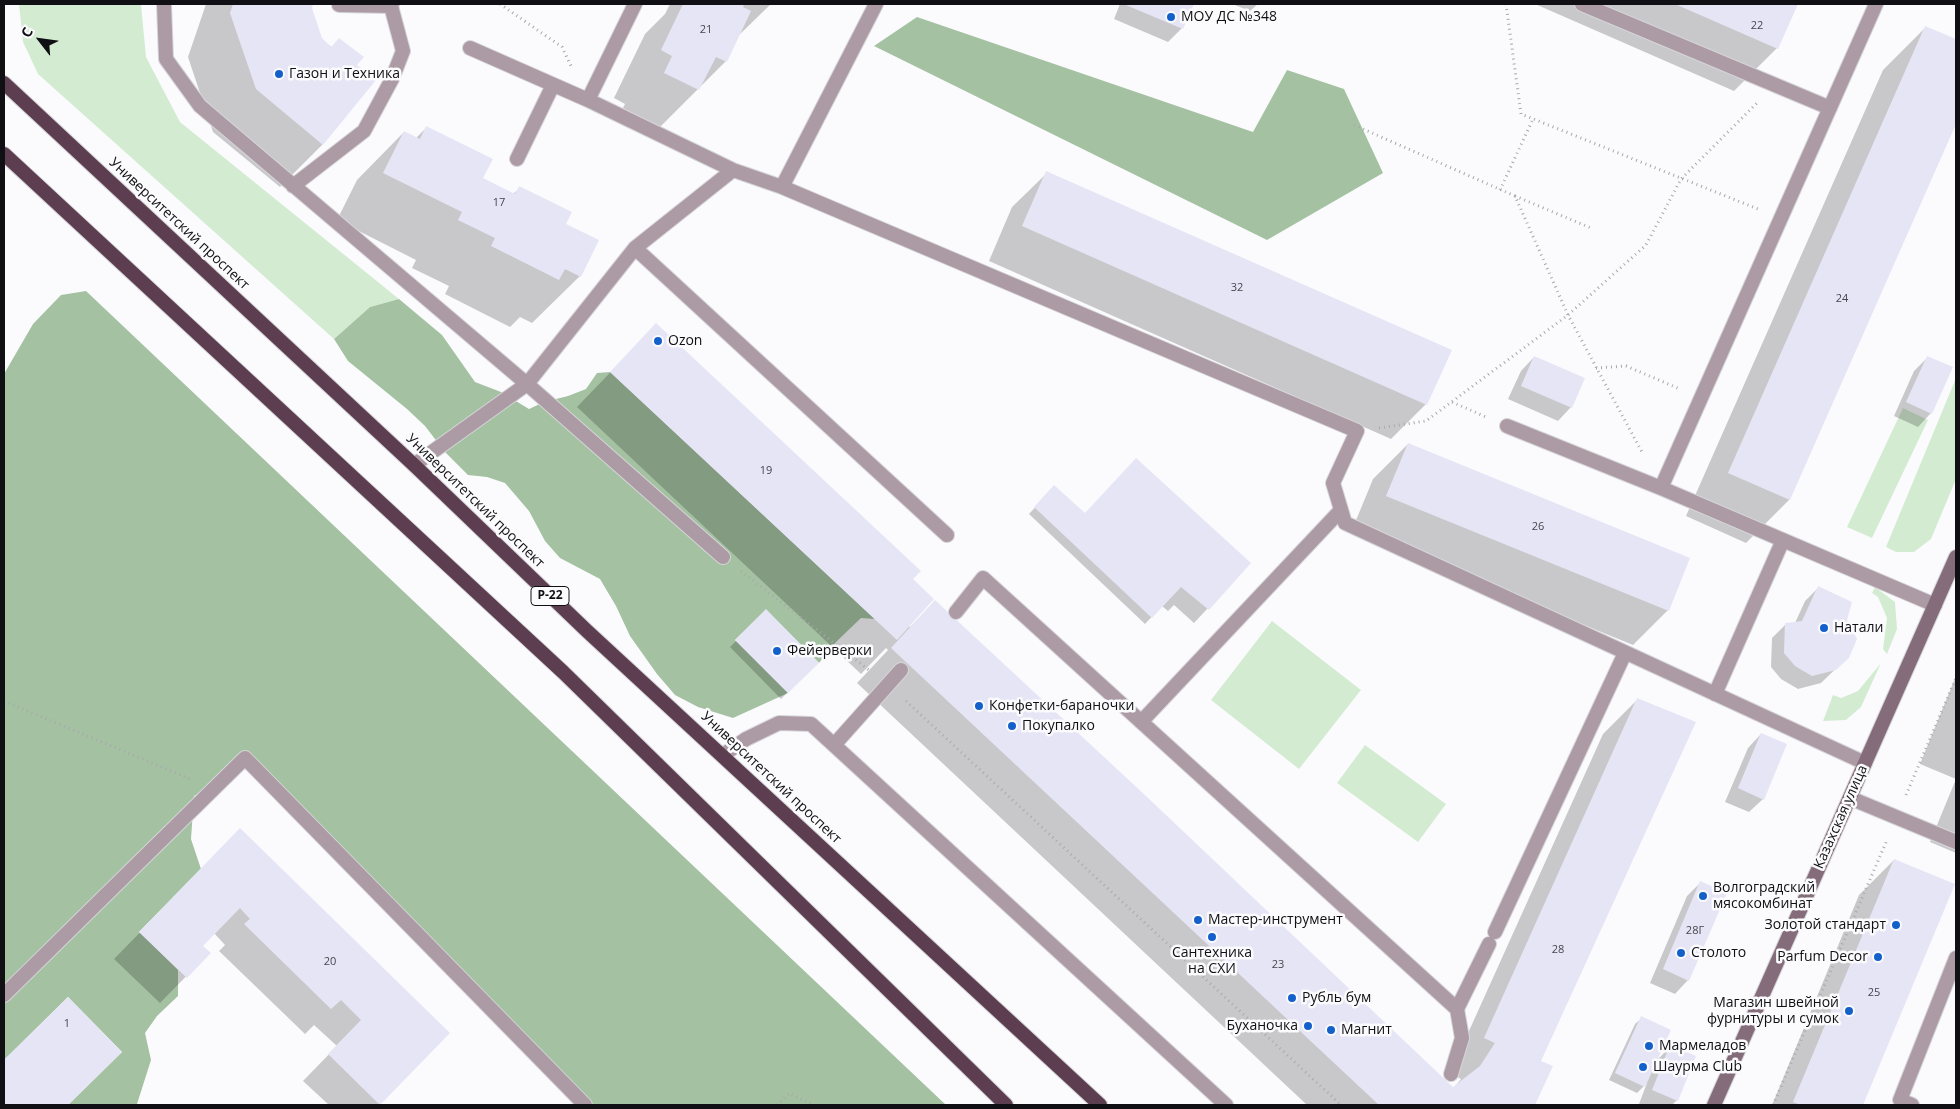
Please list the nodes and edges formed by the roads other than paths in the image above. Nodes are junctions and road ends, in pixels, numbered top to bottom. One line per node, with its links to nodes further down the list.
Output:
1 (164, 4): 16 (lane)
2 (635, 4): 11 (lane)
3 (876, 4): 17 (lane)
4 (1582, 4): 12 (lane)
5 (1876, 4): 12 (lane)
6 (340, 5): 7 (lane)
7 (391, 5): 16 (lane)
8 (470, 48): 10 (lane)
9 (4, 83): 21 (highway, Университетский проспект / Р-22)
10 (553, 85): 11 (lane); 14 (lane)
11 (588, 100): 15 (lane)
12 (1830, 108): 22 (lane)
13 (4, 154): 44 (highway)
14 (517, 160)
15 (733, 170): 17 (lane); 18 (lane)
16 (293, 186): 19 (lane)
17 (782, 187): 23 (lane)
18 (635, 248): 19 (lane); 24 (lane)
19 (527, 384): 21 (lane); 26 (lane)
20 (1507, 426): 22 (lane)
21 (414, 465): 35 (highway, Университетский проспект / Р-22)
22 (1661, 488): 25 (lane)
23 (1341, 510): 30 (lane); 33 (lane)
24 (947, 535)
25 (1783, 540): 28 (lane); 32 (lane)
26 (723, 557)
27 (1956, 557): 28 (main road, Казахская улица)
28 (1935, 605): 36 (main road, Казахская улица)
29 (956, 612): 33 (lane)
30 (1625, 652): 32 (lane); 41 (lane)
31 (901, 670): 34 (lane)
32 (1715, 694): 36 (lane)
33 (1142, 722): 41 (lane)
34 (834, 745): 35 (lane); 46 (lane)
35 (723, 755): 45 (highway, Университетский проспект / Р-22)
36 (1865, 763): 37 (main road, Казахская улица)
37 (1850, 798): 38 (lane); 47 (main road, Казахская улица)
38 (1956, 842)
39 (1956, 958): 48 (lane)
40 (4, 995): 43 (lane)
41 (1457, 1009): 42 (lane)
42 (1451, 1074)
43 (585, 1105)
44 (1006, 1105)
45 (1100, 1105)
46 (1226, 1105)
47 (1714, 1105)
48 (1912, 1105)

